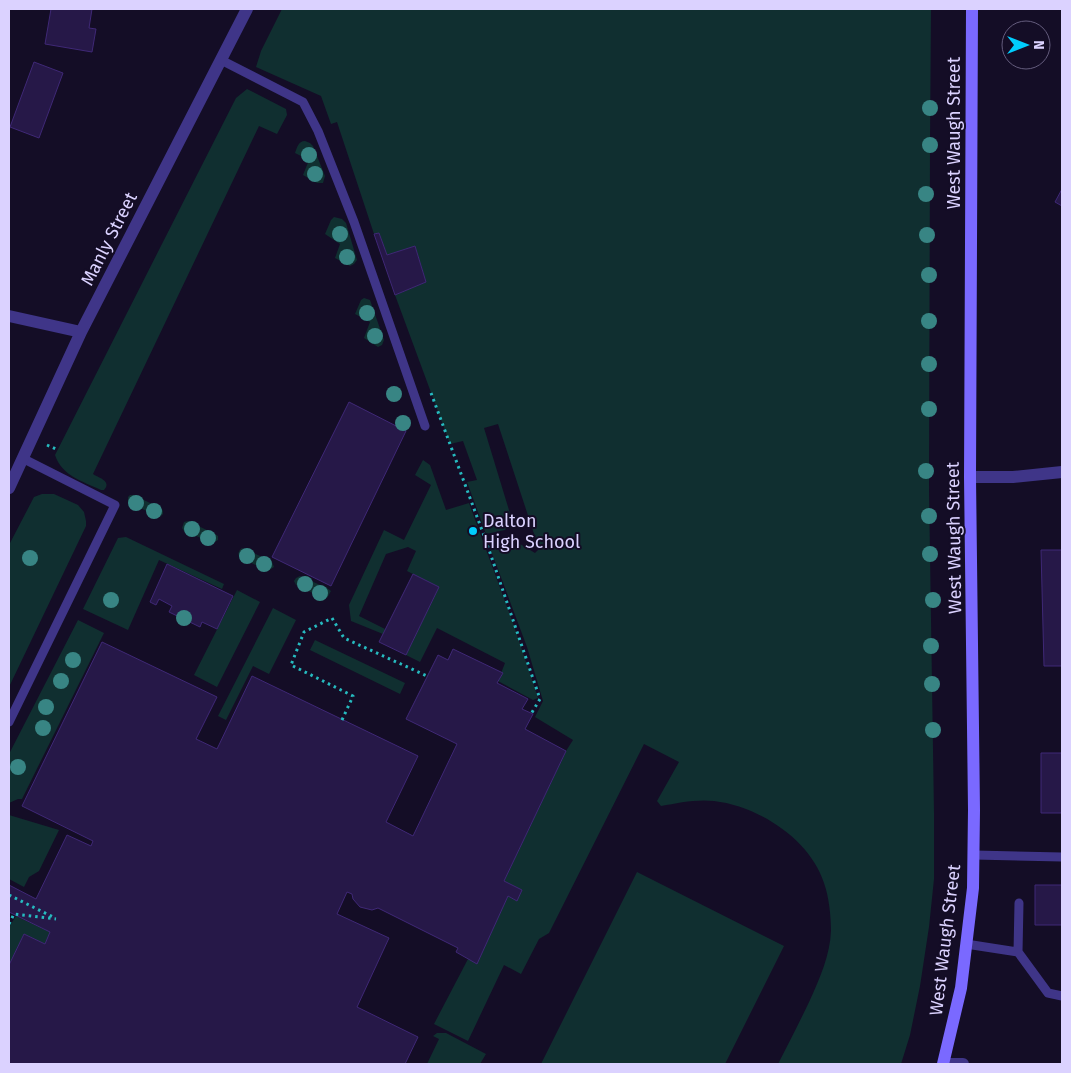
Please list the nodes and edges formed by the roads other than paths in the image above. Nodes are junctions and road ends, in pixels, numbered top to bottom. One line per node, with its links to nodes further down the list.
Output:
1 (247, 9): 3 (street, Manly Street)
2 (972, 9): 9 (street, West Waugh Street)
3 (221, 60): 5 (street, Manly Street); 6 (lane)
4 (9, 316): 5 (street)
5 (81, 332): 7 (street, Manly Street)
6 (426, 426)
7 (22, 458): 10 (street, Manly Street); 11 (lane)
8 (1062, 472): 9 (street)
9 (970, 476): 12 (street, West Waugh Street)
10 (9, 488)
11 (9, 722)
12 (974, 855): 13 (lane); 15 (street, West Waugh Street)
13 (1062, 857)
14 (1019, 903): 16 (lane)
15 (966, 944): 16 (lane); 18 (street, West Waugh Street)
16 (1018, 952): 17 (lane)
17 (1062, 996)
18 (944, 1064): 19 (street)
19 (963, 1064)

